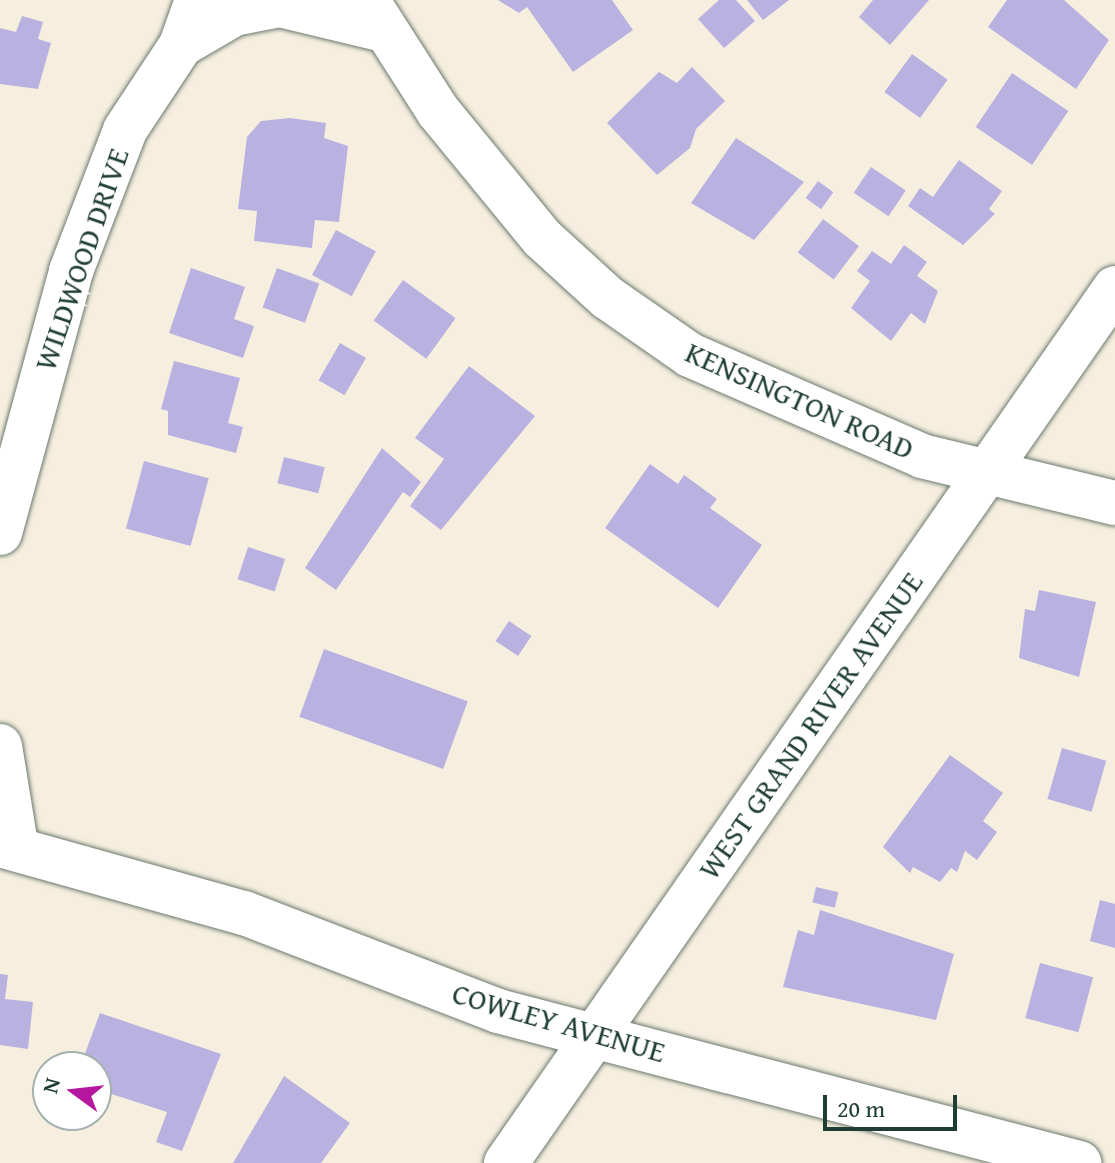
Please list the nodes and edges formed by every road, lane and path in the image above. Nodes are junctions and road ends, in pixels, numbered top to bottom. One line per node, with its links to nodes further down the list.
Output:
1 (197, 0): 3 (street, WILDWOOD DRIVE)
2 (374, 14): 3 (street, KENSINGTON ROAD); 5 (street, KENSINGTON ROAD)
3 (181, 45): 7 (street, WILDWOOD DRIVE)
4 (1115, 288): 5 (street, WEST GRAND RIVER AVENUE)
5 (986, 472): 6 (street, KENSINGTON ROAD); 10 (street, WEST GRAND RIVER AVENUE)
6 (1115, 503)
7 (0, 533)
8 (0, 746): 9 (street)
9 (8, 845): 10 (street, COWLEY AVENUE)
10 (597, 1033): 11 (street, WEST GRAND RIVER AVENUE); 12 (street, COWLEY AVENUE)
11 (506, 1163)
12 (1079, 1163)

